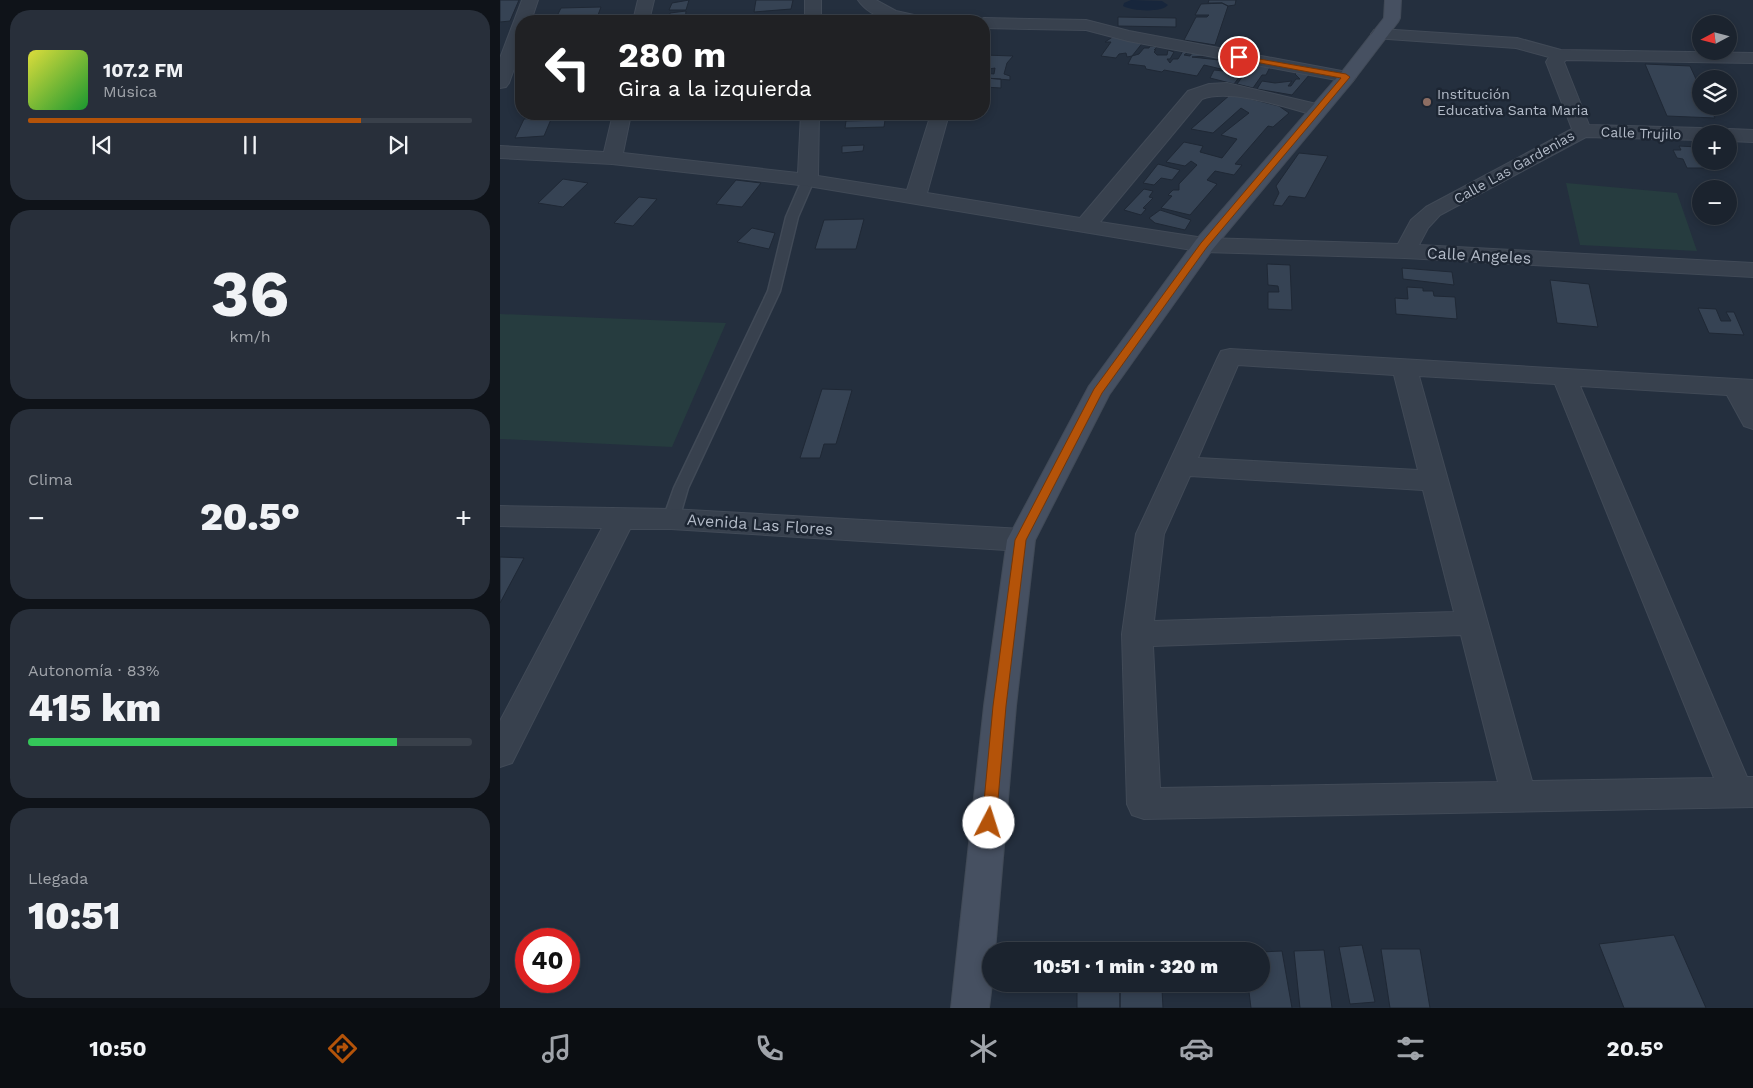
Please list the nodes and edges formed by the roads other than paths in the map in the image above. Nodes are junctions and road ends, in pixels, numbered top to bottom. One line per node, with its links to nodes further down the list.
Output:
1 (530, 0): 6 (street)
2 (646, 0): 7 (street)
3 (813, 0): 8 (street)
4 (866, 0): 9 (street)
5 (1393, 0): 11 (street)
6 (525, 15)
7 (642, 15)
8 (812, 15)
9 (890, 15)
10 (990, 23): 15 (street)
11 (1380, 34): 13 (street); 15 (street)
12 (515, 42): 16 (street)
13 (1561, 55): 14 (street); 21 (street, Calle Las Gardenias)
14 (1753, 58)
15 (1346, 77): 17 (street)
16 (500, 83)
17 (1318, 110): 29 (street); 30 (street)
18 (621, 120): 26 (street)
19 (810, 120): 27 (street)
20 (938, 120): 28 (street)
21 (1582, 131): 22 (street, Calle Trujilo); 31 (street, Calle Las Gardenias)
22 (1692, 134)
23 (1737, 135): 24 (street)
24 (1753, 136)
25 (500, 152): 26 (street, Calle Angeles)
26 (612, 158): 27 (street, Calle Angeles)
27 (808, 180): 28 (street, Calle Angeles); 41 (lane)
28 (915, 198): 29 (street, Calle Angeles)
29 (1086, 225): 30 (street, Calle Angeles)
30 (1204, 245): 31 (street, Calle Angeles); 42 (street)
31 (1405, 251): 32 (street, Calle Angeles)
32 (1753, 270)
33 (1404, 367): 34 (street); 37 (street); 38 (street)
34 (1564, 377): 35 (street); 46 (street)
35 (1744, 388): 36 (street)
36 (1753, 420)
37 (1180, 466): 38 (street); 44 (street)
38 (1435, 481): 43 (street)
39 (500, 516): 40 (street, Avenida Las Flores)
40 (621, 518): 41 (street, Avenida Las Flores); 45 (street)
41 (672, 518): 42 (street, Avenida Las Flores)
42 (1021, 540): 48 (street)
43 (1472, 622): 44 (street); 47 (street)
44 (1137, 634): 47 (street)
45 (500, 753)
46 (1745, 792): 47 (street)
47 (1519, 797)
48 (970, 1008)

